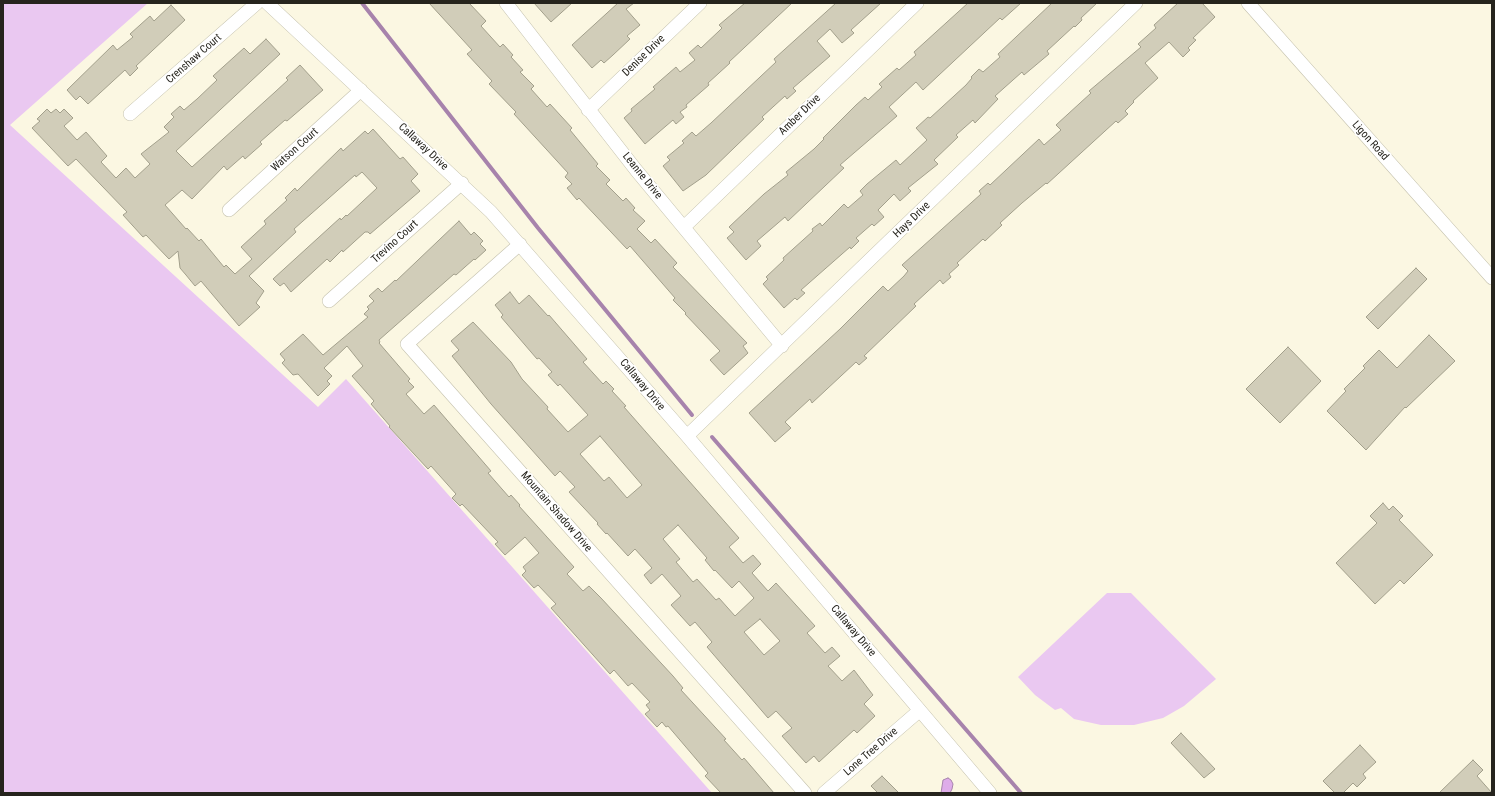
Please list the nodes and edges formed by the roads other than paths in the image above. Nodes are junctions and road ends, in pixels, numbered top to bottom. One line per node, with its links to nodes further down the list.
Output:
1 (257, 3): 10 (street, Crenshaw Court)
2 (267, 3): 8 (street, Callaway Drive)
3 (506, 3): 9 (street, Leanne Drive)
4 (700, 3): 9 (street, Denise Drive)
5 (917, 3): 13 (street, Amber Drive)
6 (1136, 3): 17 (street, Hays Drive)
7 (1248, 3): 15 (street, Ligon Road)
8 (362, 90): 11 (street, Callaway Drive); 12 (street, Watson Court)
9 (588, 110): 13 (street, Leanne Drive)
10 (130, 114)
11 (462, 183): 14 (street, Callaway Drive); 16 (street, Trevino Court)
12 (229, 210)
13 (684, 227): 17 (street, Leanne Drive)
14 (520, 244): 18 (street, Callaway Drive); 20 (street, Mountain Shadow Drive)
15 (1492, 278)
16 (329, 301)
17 (782, 346): 18 (street, Hays Drive)
18 (687, 436): 19 (street, Callaway Drive)
19 (919, 711): 21 (street, Lone Tree Drive); 22 (street, Callaway Drive)
20 (805, 793)
21 (824, 793)
22 (990, 793)

